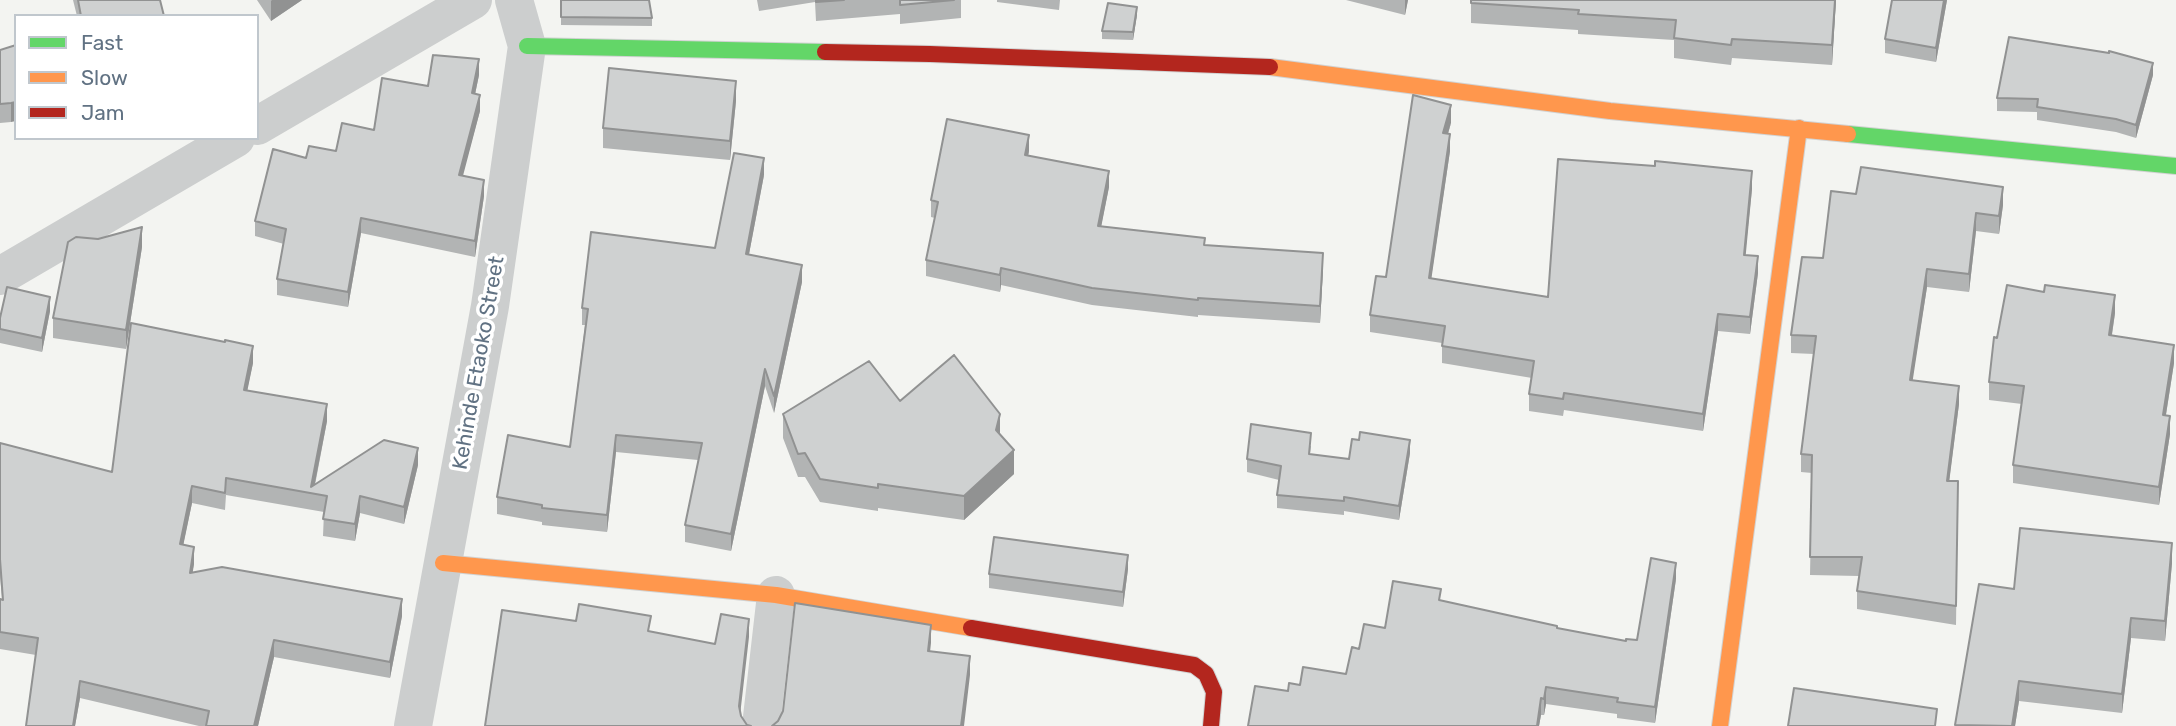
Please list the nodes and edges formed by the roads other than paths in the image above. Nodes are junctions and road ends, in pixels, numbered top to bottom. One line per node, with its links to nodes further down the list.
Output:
1 (473, 0): 4 (street)
2 (514, 0): 3 (street, Kehinde Etaoko Street)
3 (527, 46): 5 (street); 9 (street, Kehinde Etaoko Street)
4 (259, 125)
5 (1799, 128): 7 (street); 14 (street)
6 (233, 140): 8 (street)
7 (2176, 166)
8 (0, 276)
9 (443, 563): 10 (street); 11 (street, Kehinde Etaoko Street)
10 (776, 595): 12 (street); 13 (street)
11 (413, 726)
12 (761, 726)
13 (1211, 726)
14 (1720, 726)

